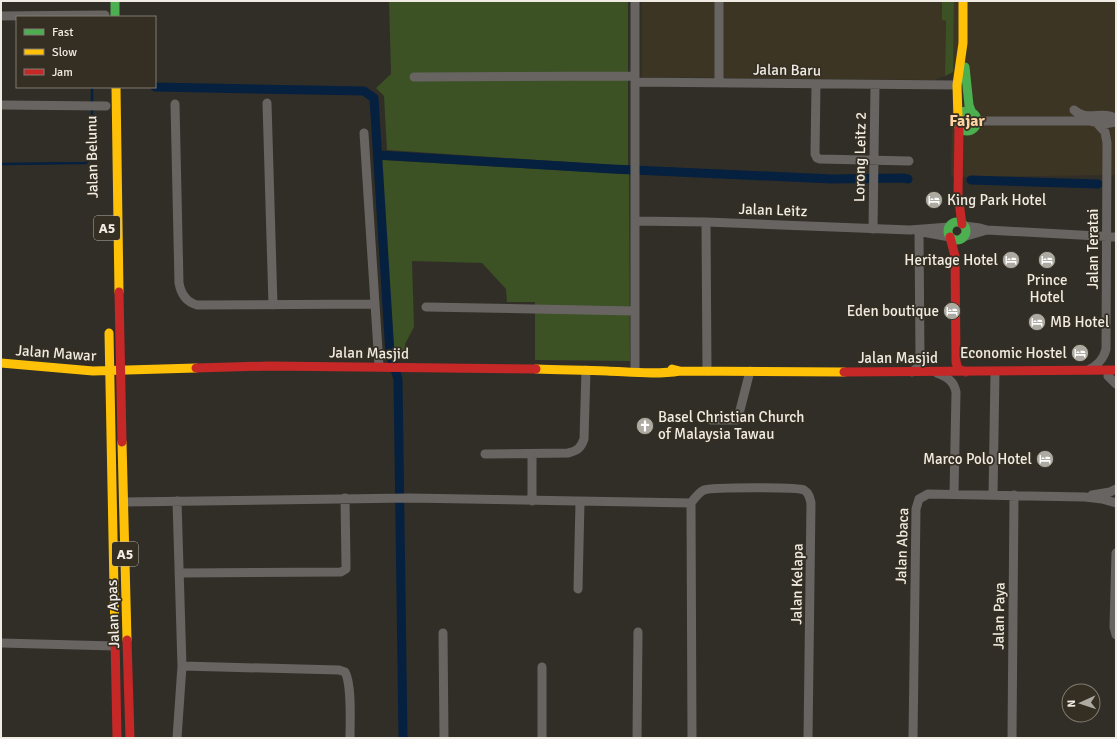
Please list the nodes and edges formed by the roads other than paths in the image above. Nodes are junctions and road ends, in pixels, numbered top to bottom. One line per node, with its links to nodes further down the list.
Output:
1 (115, 1): 7 (main road)
2 (635, 1): 10 (street)
3 (719, 1): 11 (street)
4 (962, 1): 8 (main road)
5 (105, 13): 6 (street)
6 (1, 16)
7 (115, 16)
8 (962, 43): 14 (main road); 18 (main road)
9 (414, 77): 10 (street, Jalan Baru)
10 (635, 79): 11 (street, Jalan Baru); 34 (street)
11 (719, 83): 12 (street, Jalan Baru)
12 (816, 84): 13 (street, Jalan Baru); 31 (street)
13 (875, 85): 15 (street, Jalan Baru); 31 (street, Lorong Leitz 2)
14 (957, 85): 15 (street, Jalan Baru); 17 (main road); 18 (main road)
15 (938, 86): 17 (street)
16 (116, 88): 54 (main road, Jalan Belunu / A5)
17 (957, 99): 26 (main road)
18 (968, 99): 24 (main road)
19 (175, 104): 46 (street)
20 (268, 104): 46 (street)
21 (1, 106): 22 (street)
22 (106, 106)
23 (1074, 110): 25 (street)
24 (972, 113): 26 (main road); 28 (main road)
25 (1116, 121): 27 (street)
26 (959, 122): 28 (main road); 30 (main road)
27 (1096, 122): 28 (street); 41 (street, Jalan Teratai)
28 (975, 126): 30 (main road)
29 (364, 133): 45 (street)
30 (959, 151): 33 (main road)
31 (874, 160): 32 (street); 38 (street, Lorong Leitz 2)
32 (909, 161)
33 (958, 195): 36 (main road); 37 (main road)
34 (635, 221): 35 (street, Jalan Leitz); 48 (street)
35 (706, 222): 38 (street, Jalan Leitz); 60 (street)
36 (963, 225): 37 (main road); 39 (street); 43 (main road)
37 (950, 226): 40 (street); 42 (main road)
38 (873, 229): 40 (street, Jalan Leitz)
39 (986, 230): 41 (street); 43 (street)
40 (915, 231): 42 (street); 62 (street)
41 (1111, 236): 57 (street, Jalan Teratai)
42 (950, 237): 43 (main road); 44 (main road)
43 (962, 238): 44 (main road)
44 (955, 269): 64 (main road)
45 (375, 304): 46 (street); 51 (street)
46 (273, 305)
47 (426, 307): 48 (street)
48 (635, 311): 52 (street)
49 (109, 327): 53 (main road, A5)
50 (1, 363): 53 (main road, Jalan Mawar)
51 (383, 367): 54 (main road, Jalan Masjid); 55 (main road, Jalan Masjid)
52 (635, 368): 56 (main road, Jalan Masjid); 59 (main road, Jalan Masjid)
53 (109, 370): 54 (main road, Jalan Mawar); 92 (main road, Jalan Apas / A5)
54 (120, 370): 79 (main road, Jalan Apas / A5)
55 (586, 370): 59 (main road, Jalan Masjid); 71 (street)
56 (680, 370): 59 (main road, Jalan Masjid); 60 (main road, Jalan Masjid)
57 (1087, 370): 58 (main road, Jalan Masjid); 66 (main road, Jalan Masjid)
58 (1116, 370)
59 (618, 371)
60 (707, 371): 61 (main road, Jalan Masjid)
61 (750, 371): 62 (main road, Jalan Masjid); 69 (street)
62 (912, 372): 63 (main road, Jalan Masjid)
63 (935, 372): 64 (main road, Jalan Masjid); 73 (street)
64 (966, 372): 65 (main road, Jalan Masjid)
65 (995, 372): 66 (main road, Jalan Masjid); 74 (street)
66 (1073, 372): 67 (main road)
67 (1112, 377): 68 (street)
68 (1116, 384)
69 (711, 420)
70 (485, 454): 71 (street)
71 (532, 454): 78 (street)
72 (1116, 489): 76 (street)
73 (954, 494): 74 (street, Jalan Abaca); 104 (street, Jalan Abaca)
74 (993, 495): 75 (street, Jalan Abaca)
75 (1014, 495): 76 (street, Jalan Abaca); 105 (street, Jalan Paya)
76 (1085, 497): 83 (street)
77 (345, 498): 78 (street); 80 (street); 85 (street)
78 (532, 501): 81 (street)
79 (124, 502): 80 (street); 96 (main road, Jalan Apas / A5)
80 (177, 502): 85 (street)
81 (580, 502): 82 (street); 86 (street)
82 (691, 503): 102 (street); 103 (street, Jalan Kelapa)
83 (1116, 503)
84 (1116, 553): 87 (street)
85 (179, 573): 93 (street)
86 (578, 588)
87 (1115, 614): 90 (street)
88 (638, 632): 101 (street)
89 (443, 633): 99 (street)
90 (1116, 635)
91 (1, 643): 92 (street)
92 (115, 646): 95 (main road, Jalan Apas / A5)
93 (182, 666): 97 (street); 98 (street)
94 (542, 667): 100 (street)
95 (116, 738)
96 (130, 738)
97 (177, 738)
98 (350, 738)
99 (444, 738)
100 (542, 738)
101 (637, 738)
102 (692, 738)
103 (808, 738)
104 (913, 738)
105 (1012, 738)

